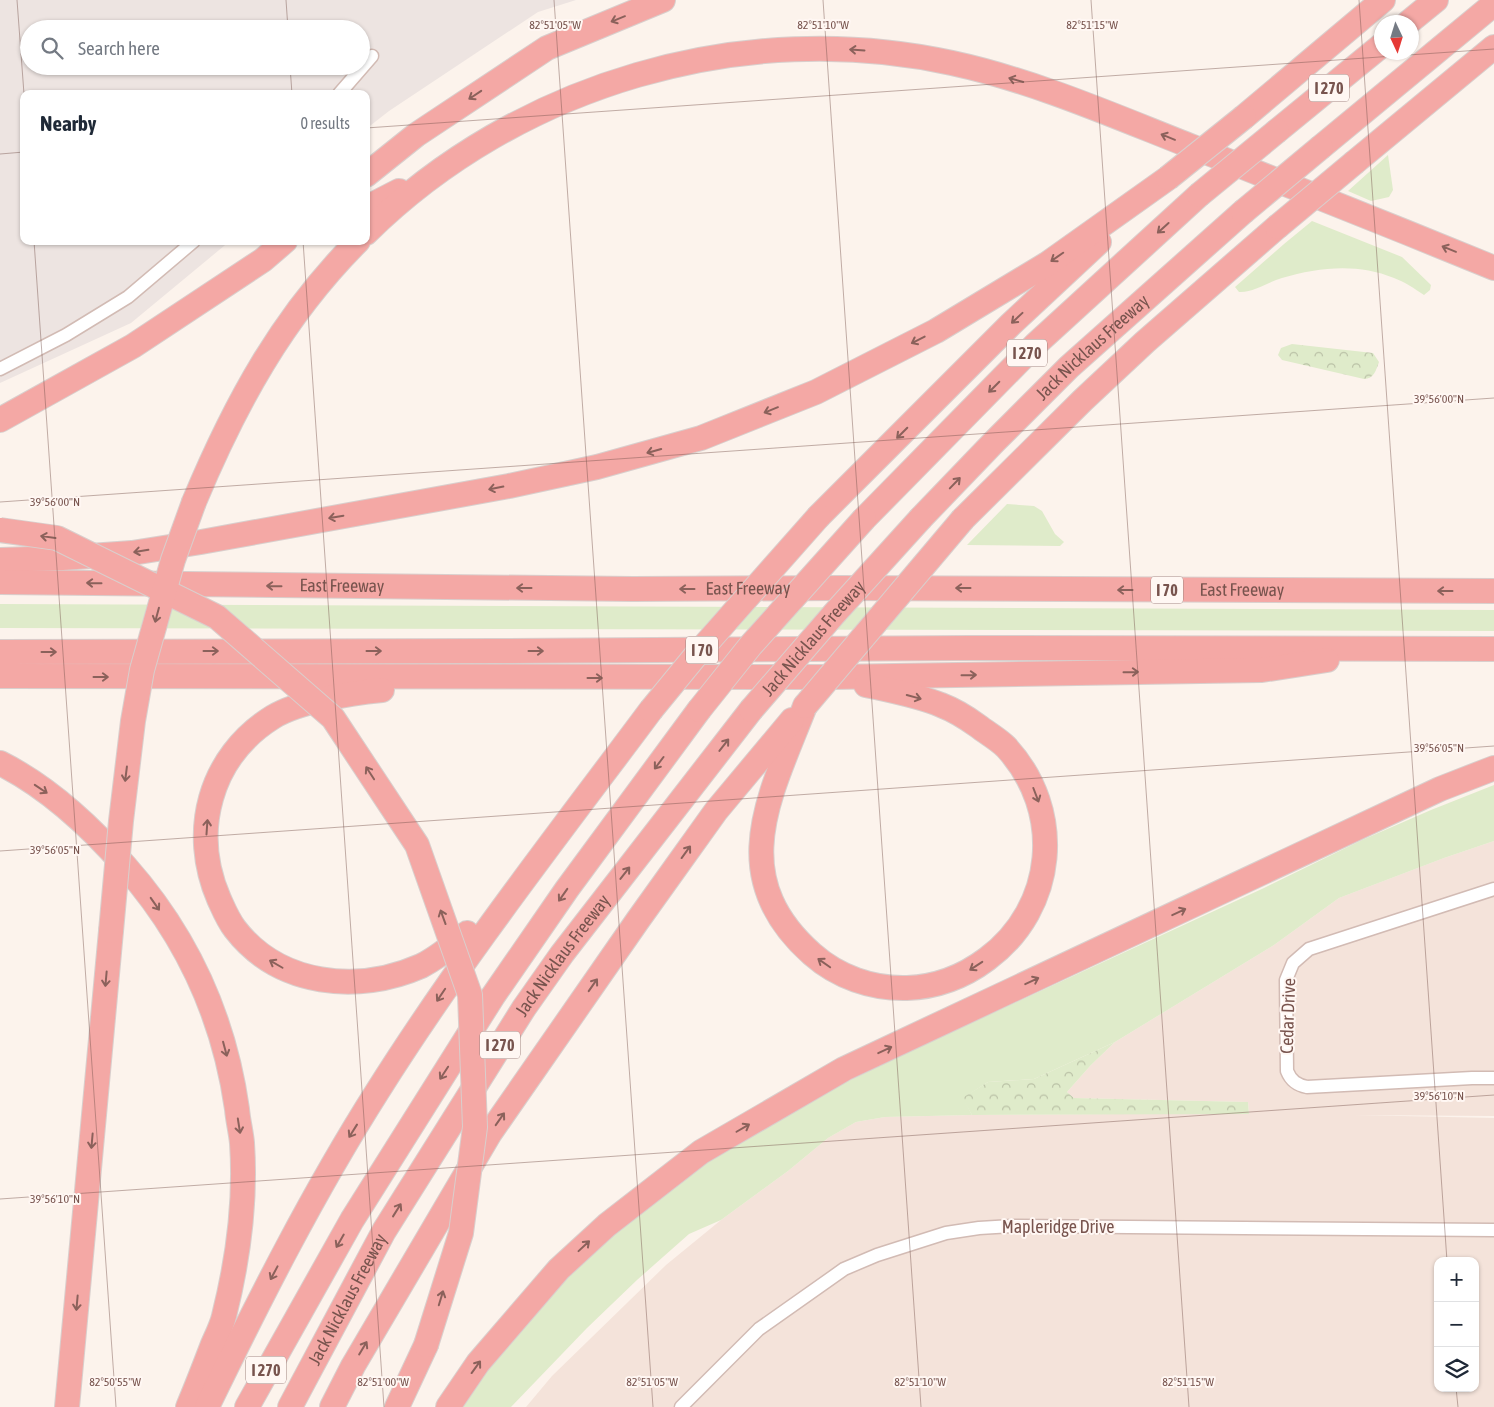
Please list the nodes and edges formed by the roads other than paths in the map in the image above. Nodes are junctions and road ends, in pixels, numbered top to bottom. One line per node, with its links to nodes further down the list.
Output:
1 (663, 0): 13 (highway, one-way to 13)
2 (1383, 0): 14 (highway, bridge)
3 (1436, 0): 5 (highway)
4 (1494, 4): 46 (highway, Jack Nicklaus Freeway / I 270, one-way to 4, bridge)
5 (1417, 15)
6 (1494, 47): 35 (highway, bridge)
7 (1374, 52): 45 (highway, Jack Nicklaus Freeway / I 270, one-way to 45, bridge)
8 (372, 56): 9 (street)
9 (370, 58)
10 (356, 75): 11 (street)
11 (342, 90)
12 (441, 170): 15 (highway); 16 (highway); 22 (highway, one-way to 12)
13 (370, 173)
14 (1168, 178): 26 (highway, one-way to 26); 38 (highway, one-way to 38, bridge)
15 (370, 206)
16 (370, 230)
17 (189, 245): 23 (street)
18 (281, 245): 21 (highway)
19 (292, 245): 21 (highway)
20 (354, 245): 42 (highway, one-way to 42, bridge)
21 (263, 260): 24 (highway)
22 (1494, 268)
23 (0, 369)
24 (0, 420)
25 (0, 530): 48 (highway, one-way to 25, bridge)
26 (0, 560)
27 (0, 582): 28 (highway, East Freeway / I 70, one-way to 27)
28 (1494, 591)
29 (1404, 649): 30 (highway, I 70); 31 (highway, I 70, one-way to 29); 33 (highway, one-way to 29)
30 (1494, 649)
31 (0, 652)
32 (0, 676): 34 (highway, one-way to 34)
33 (833, 677): 34 (highway, one-way to 33); 35 (highway, one-way to 35)
34 (494, 678): 38 (highway, one-way to 34)
35 (805, 706): 47 (highway, one-way to 35)
36 (0, 763): 43 (highway, one-way to 43)
37 (1494, 768): 49 (highway, one-way to 37)
38 (531, 870): 44 (highway, one-way to 44)
39 (1494, 889): 40 (street, Cedar Drive)
40 (1494, 1078)
41 (1494, 1230): 50 (street, Mapleridge Drive)
42 (67, 1407)
43 (188, 1407)
44 (207, 1407)
45 (247, 1407)
46 (290, 1407)
47 (332, 1407)
48 (398, 1407)
49 (448, 1407)
50 (681, 1407)

